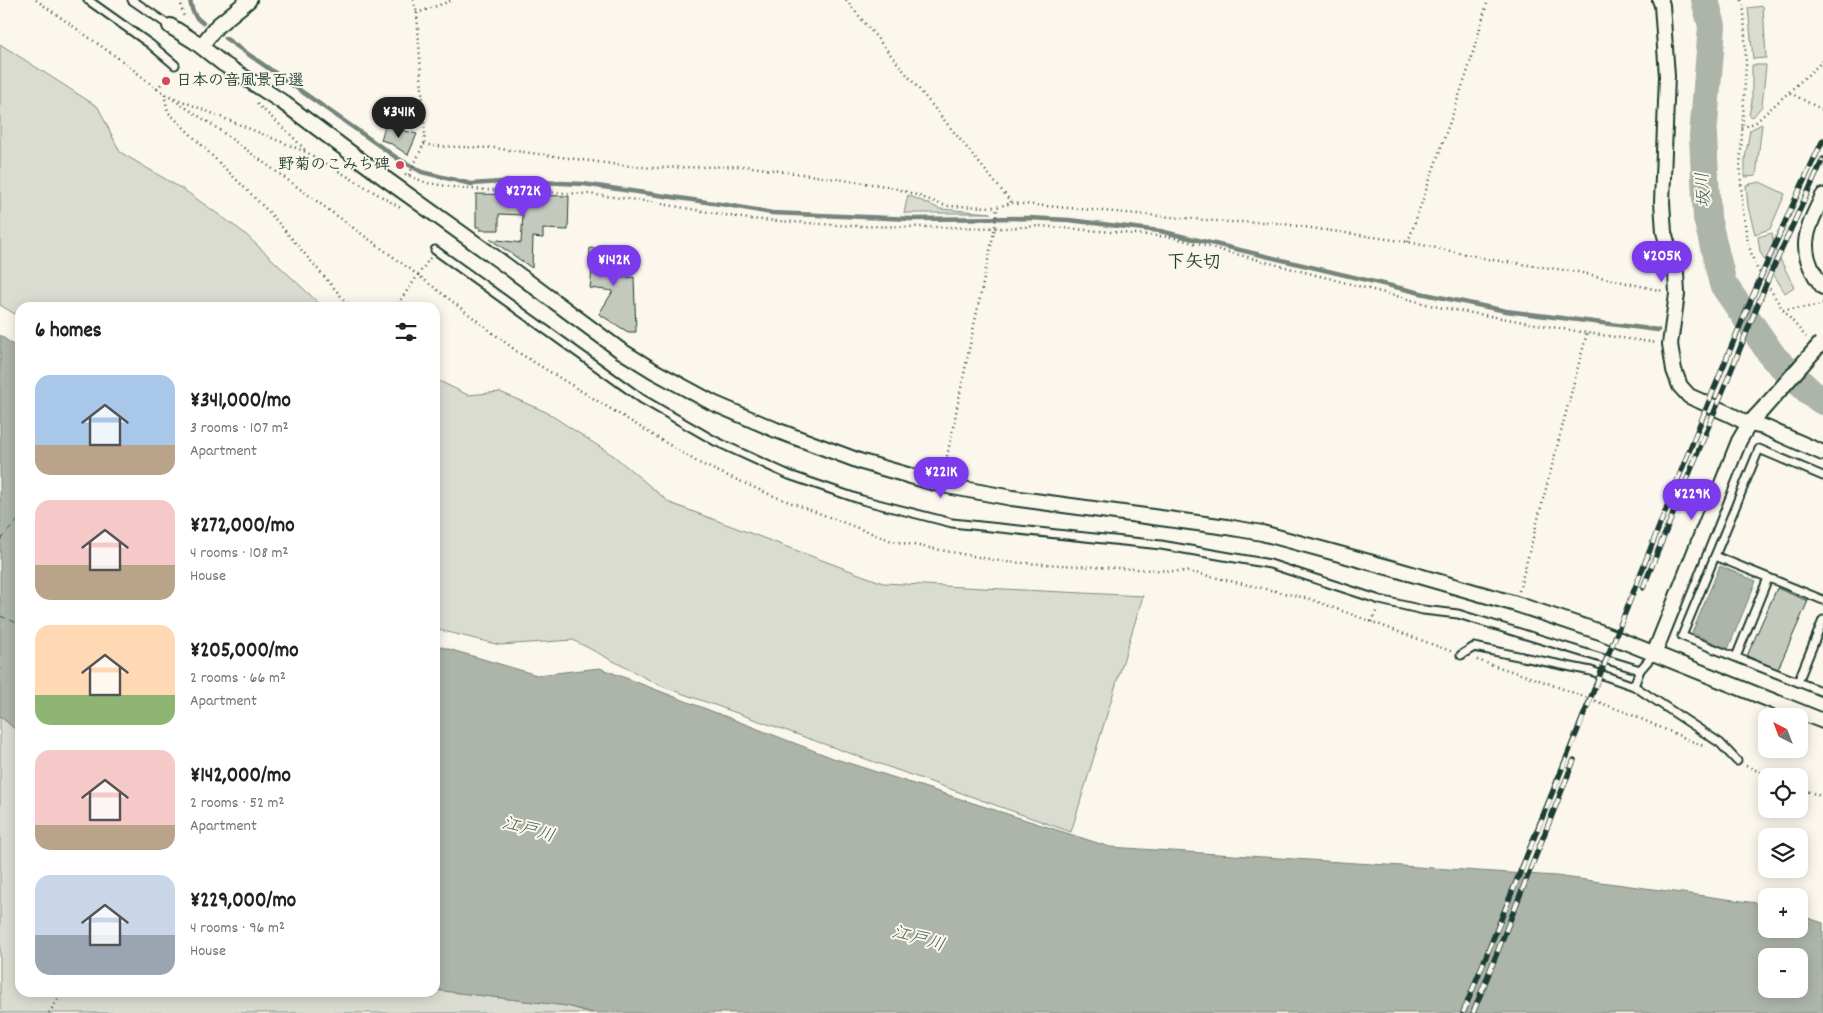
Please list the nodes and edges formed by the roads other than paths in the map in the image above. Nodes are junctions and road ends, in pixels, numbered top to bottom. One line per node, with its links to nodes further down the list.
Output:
1 (88, 0): 7 (lane)
2 (132, 0): 5 (lane)
3 (249, 0): 6 (street)
4 (1660, 0): 12 (street)
5 (170, 26): 6 (street)
6 (200, 46): 19 (street)
7 (175, 65)
8 (1823, 196): 10 (street)
9 (435, 250): 22 (lane)
10 (1823, 287)
11 (1818, 342): 12 (street, bridge)
12 (1749, 424): 13 (street); 19 (street)
13 (1823, 453)
14 (1823, 476): 15 (lane)
15 (1715, 556): 16 (lane); 21 (lane)
16 (1768, 578): 17 (lane); 21 (lane)
17 (1823, 600)
18 (1823, 620): 23 (lane)
19 (1654, 654): 22 (lane); 26 (street)
20 (1461, 655): 24 (lane)
21 (1736, 657): 23 (lane)
22 (1640, 670): 24 (lane)
23 (1798, 682): 25 (lane)
24 (1634, 686): 27 (lane)
25 (1823, 692)
26 (1823, 721)
27 (1737, 761)

